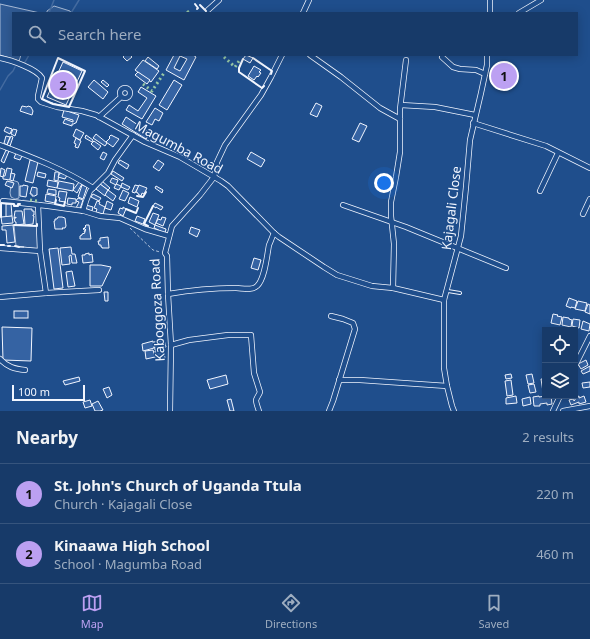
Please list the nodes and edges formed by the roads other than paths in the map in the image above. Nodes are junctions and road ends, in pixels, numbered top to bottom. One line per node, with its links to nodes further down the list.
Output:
1 (219, 0): 5 (street)
2 (309, 0): 6 (street)
3 (490, 0): 7 (street)
4 (541, 0): 8 (street)
5 (208, 10)
6 (303, 12)
7 (490, 12)
8 (521, 12)
9 (282, 56): 26 (street)
10 (311, 56): 20 (street)
11 (487, 56): 15 (street, Kajagali Close)
12 (442, 57): 15 (street)
13 (0, 58): 19 (street, Magumba Road)
14 (406, 60): 17 (street)
15 (485, 74): 18 (street, Kajagali Close)
16 (121, 96): 19 (street)
17 (400, 105): 18 (street); 20 (street)
18 (476, 115): 21 (street, Kajagali Close)
19 (98, 117): 22 (street, Magumba Road)
20 (400, 119): 35 (street)
21 (474, 123): 24 (street); 38 (street, Kajagali Close)
22 (133, 135): 26 (street, Magumba Road); 27 (street)
23 (0, 145): 27 (street)
24 (558, 153): 25 (street); 28 (street)
25 (590, 168)
26 (214, 177): 36 (street, Magumba Road); 37 (street, Kaboggoza Road)
27 (93, 188): 33 (street)
28 (540, 192)
29 (590, 199): 34 (street)
30 (3, 201): 31 (street)
31 (38, 204): 33 (street); 40 (street)
32 (343, 205): 35 (street)
33 (83, 211): 37 (street)
34 (584, 214)
35 (392, 222): 38 (street); 42 (street)
36 (274, 233): 42 (street, Magumba Road); 47 (street)
37 (169, 236): 47 (street, Kaboggoza Road)
38 (458, 247): 41 (street); 44 (street, Kajagali Close)
39 (0, 248): 40 (street)
40 (40, 251): 45 (street)
41 (506, 268)
42 (393, 288): 49 (street, Magumba Road)
43 (99, 290): 45 (street)
44 (447, 290): 46 (lane); 49 (street, Kajagali Close)
45 (46, 293): 48 (street)
46 (460, 293)
47 (168, 294): 52 (street, Kaboggoza Road)
48 (0, 297)
49 (444, 300): 57 (street, Kajagali Close)
50 (331, 316): 56 (street)
51 (590, 336): 54 (street)
52 (171, 345): 60 (street, Kaboggoza Road); 61 (street)
53 (0, 360): 55 (street)
54 (576, 363)
55 (25, 370)
56 (339, 380): 57 (street); 62 (street)
57 (447, 386): 63 (street, Kajagali Close)
58 (559, 399): 64 (street)
59 (590, 406): 65 (street)
60 (170, 411)
61 (259, 411)
62 (328, 411)
63 (454, 411)
64 (553, 411)
65 (563, 411)

